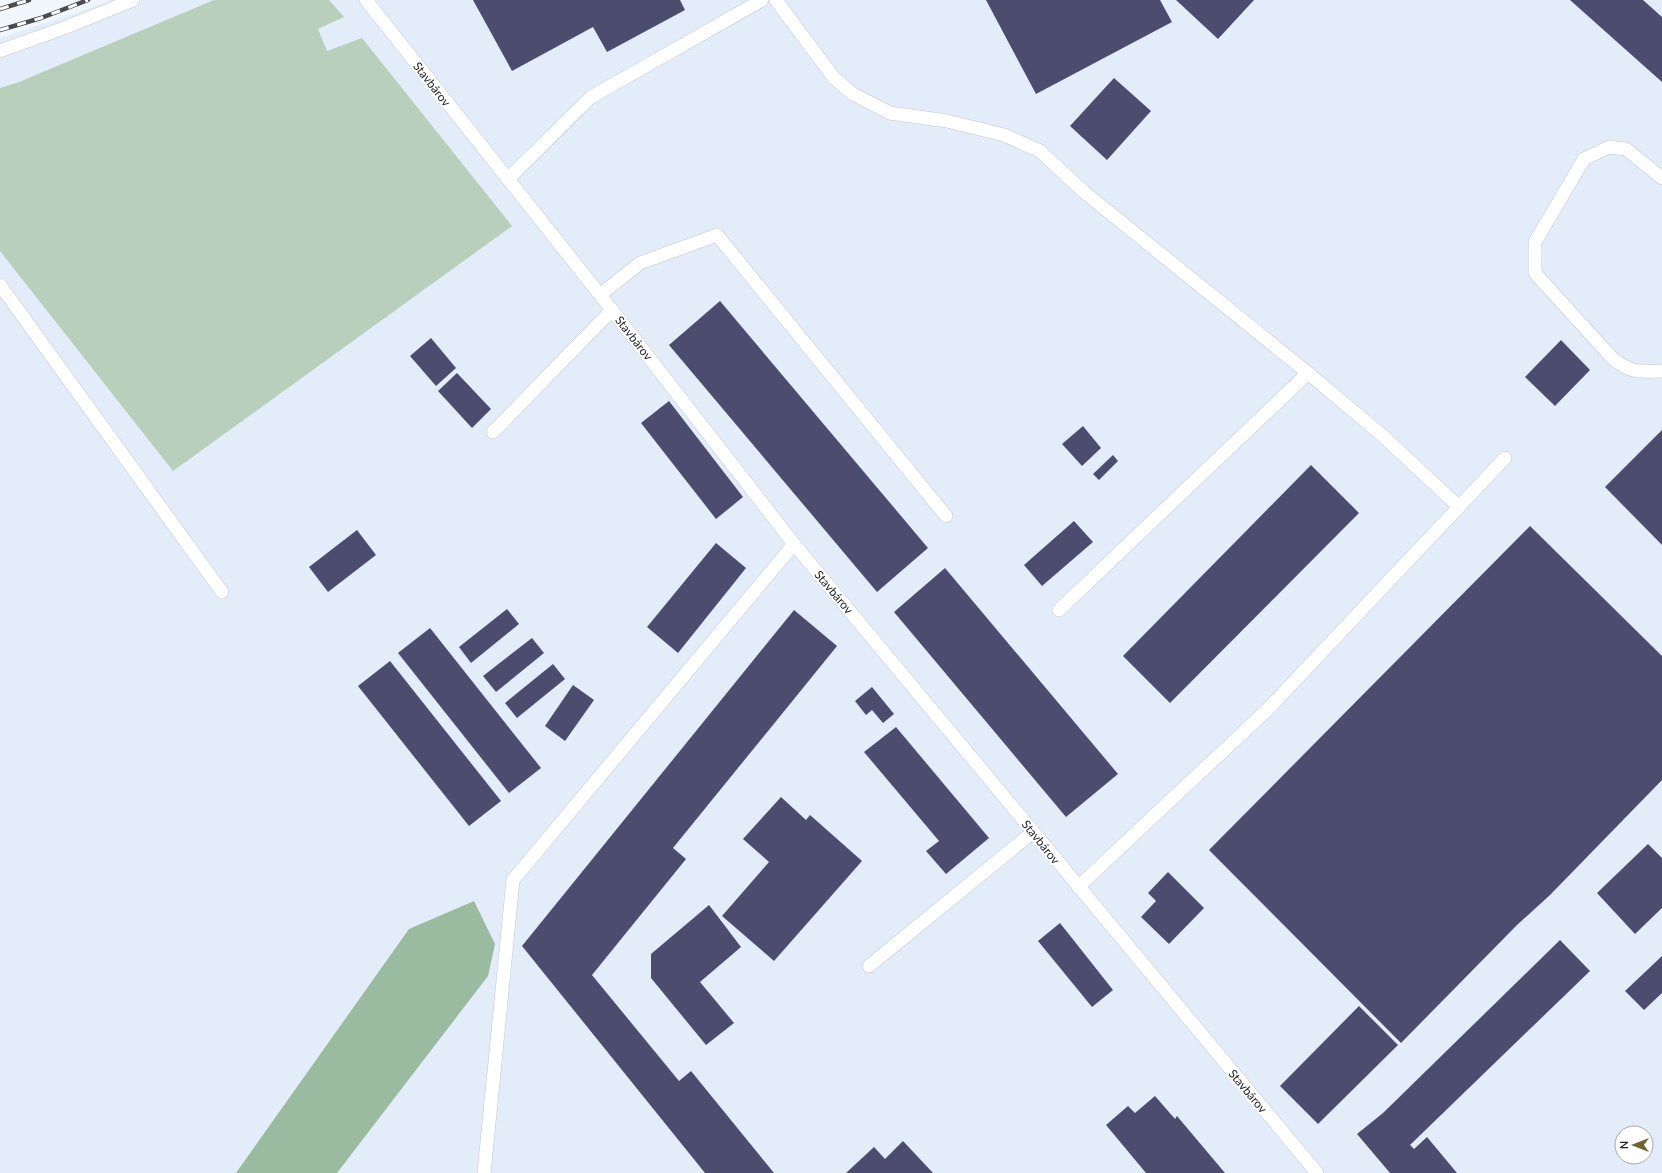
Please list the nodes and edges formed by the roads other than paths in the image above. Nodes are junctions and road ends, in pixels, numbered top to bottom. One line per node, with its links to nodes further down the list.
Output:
1 (134, 0): 6 (lane)
2 (366, 0): 8 (lane, Stavbárov)
3 (762, 0): 5 (lane)
4 (776, 0): 13 (lane)
5 (747, 4): 8 (lane)
6 (0, 51)
7 (1662, 178): 12 (lane)
8 (508, 179): 10 (lane, Stavbárov)
9 (0, 285): 19 (lane)
10 (600, 295): 11 (lane, Stavbárov); 17 (lane)
11 (612, 310): 14 (lane); 18 (lane, Stavbárov)
12 (1662, 371)
13 (1308, 373): 16 (lane); 20 (lane)
14 (493, 432)
15 (1505, 458): 16 (lane)
16 (1459, 507): 22 (lane)
17 (946, 516)
18 (794, 544): 21 (lane, Stavbárov); 24 (lane)
19 (222, 592)
20 (1059, 610)
21 (1033, 832): 22 (lane, Stavbárov); 23 (lane)
22 (1078, 887): 25 (lane, Stavbárov)
23 (869, 966)
24 (484, 1173)
25 (1317, 1173)

